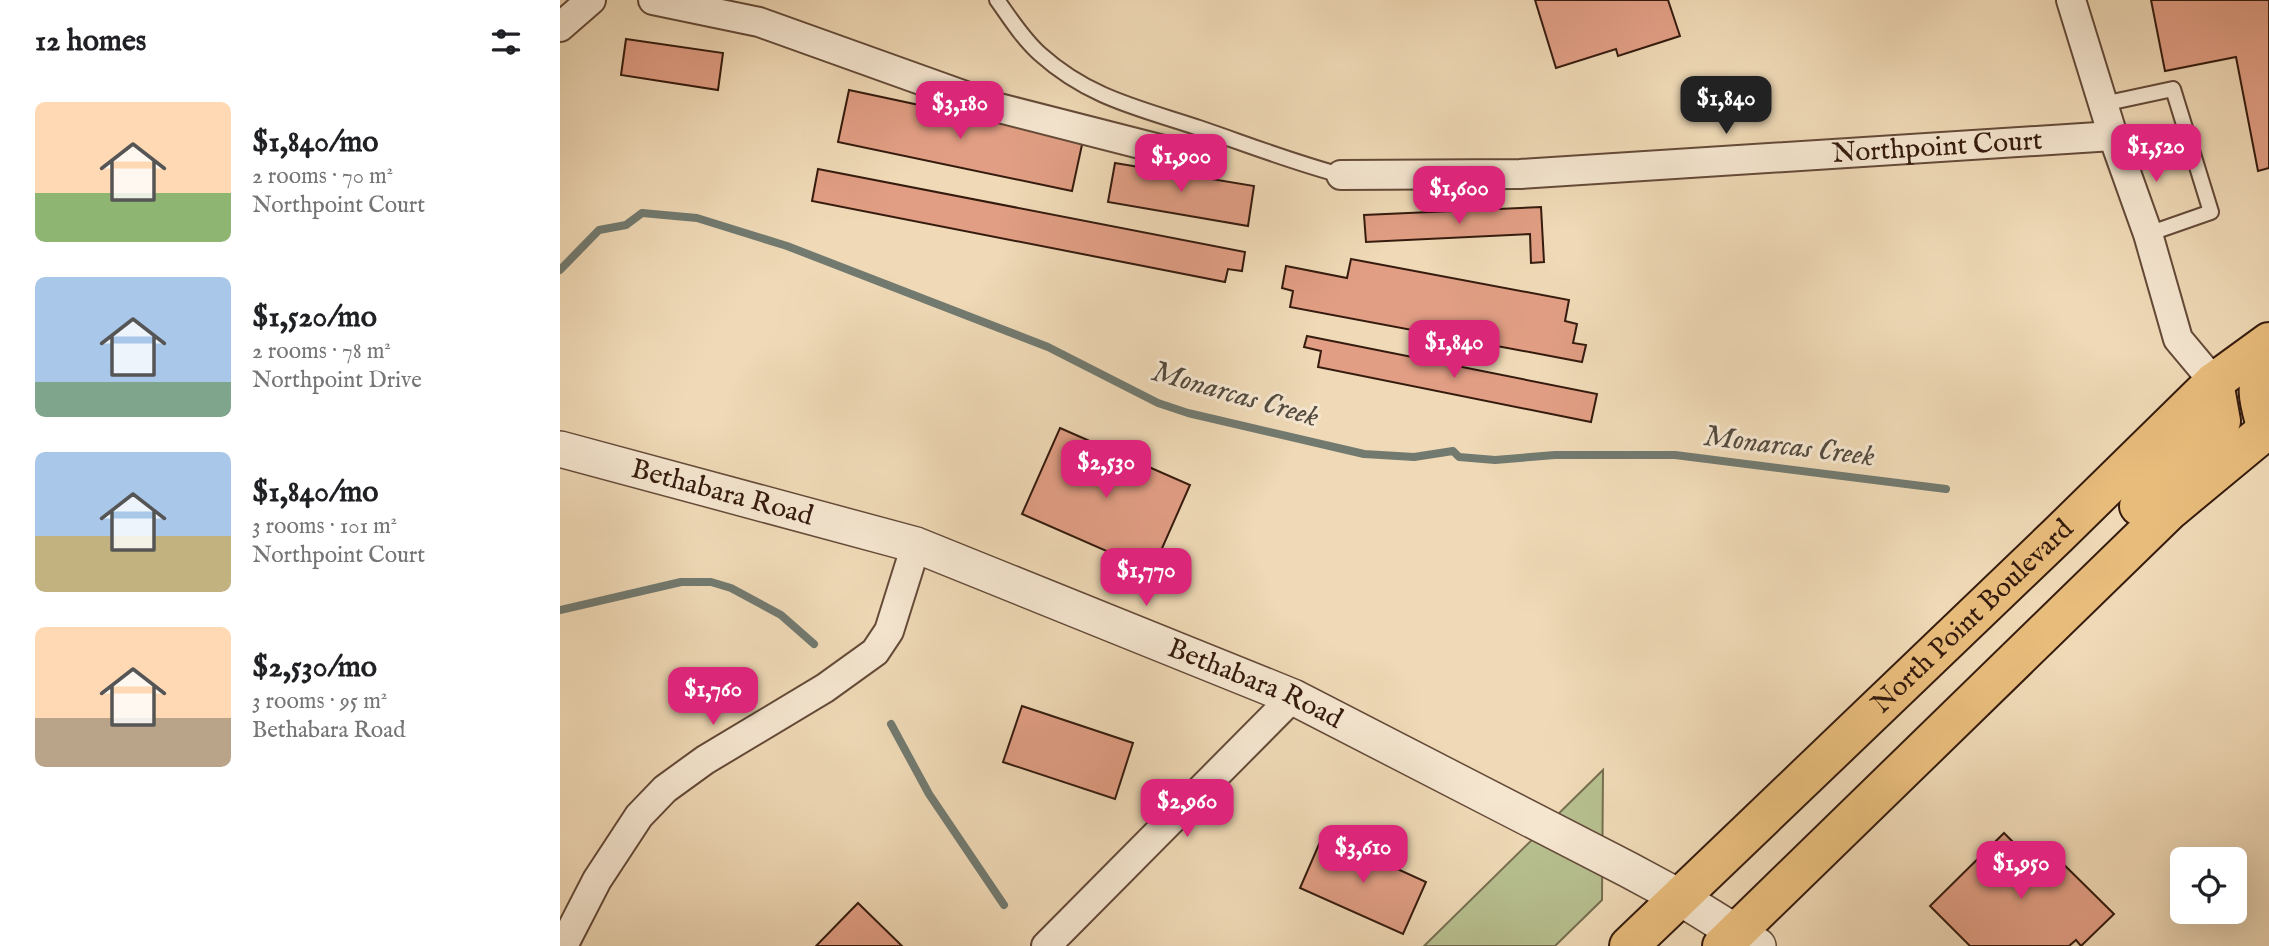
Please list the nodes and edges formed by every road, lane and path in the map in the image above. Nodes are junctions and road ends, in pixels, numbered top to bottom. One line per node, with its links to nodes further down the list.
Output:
1 (592, 0): 5 (street)
2 (653, 0): 8 (street)
3 (997, 0): 9 (lane)
4 (2071, 0): 6 (street)
5 (560, 27)
6 (2103, 104): 7 (street); 10 (lane)
7 (2113, 136): 9 (street, Northpoint Court); 10 (street)
8 (1191, 157)
9 (1341, 176)
10 (2148, 234): 13 (street)
11 (2269, 342): 13 (main road, North Point Boulevard)
12 (2269, 367): 14 (main road)
13 (2214, 382): 17 (main road); 19 (main road, North Point Boulevard)
14 (2268, 431): 17 (main road)
15 (560, 449): 16 (street, Bethabara Road)
16 (916, 545): 18 (street, Bethabara Road); 21 (street)
17 (2095, 585): 20 (main road)
18 (1293, 697): 19 (street, Bethabara Road); 22 (street)
19 (1679, 897): 20 (street, Bethabara Road); 23 (main road, North Point Boulevard)
20 (1738, 942)
21 (563, 946)
22 (1046, 946)
23 (1629, 946)

